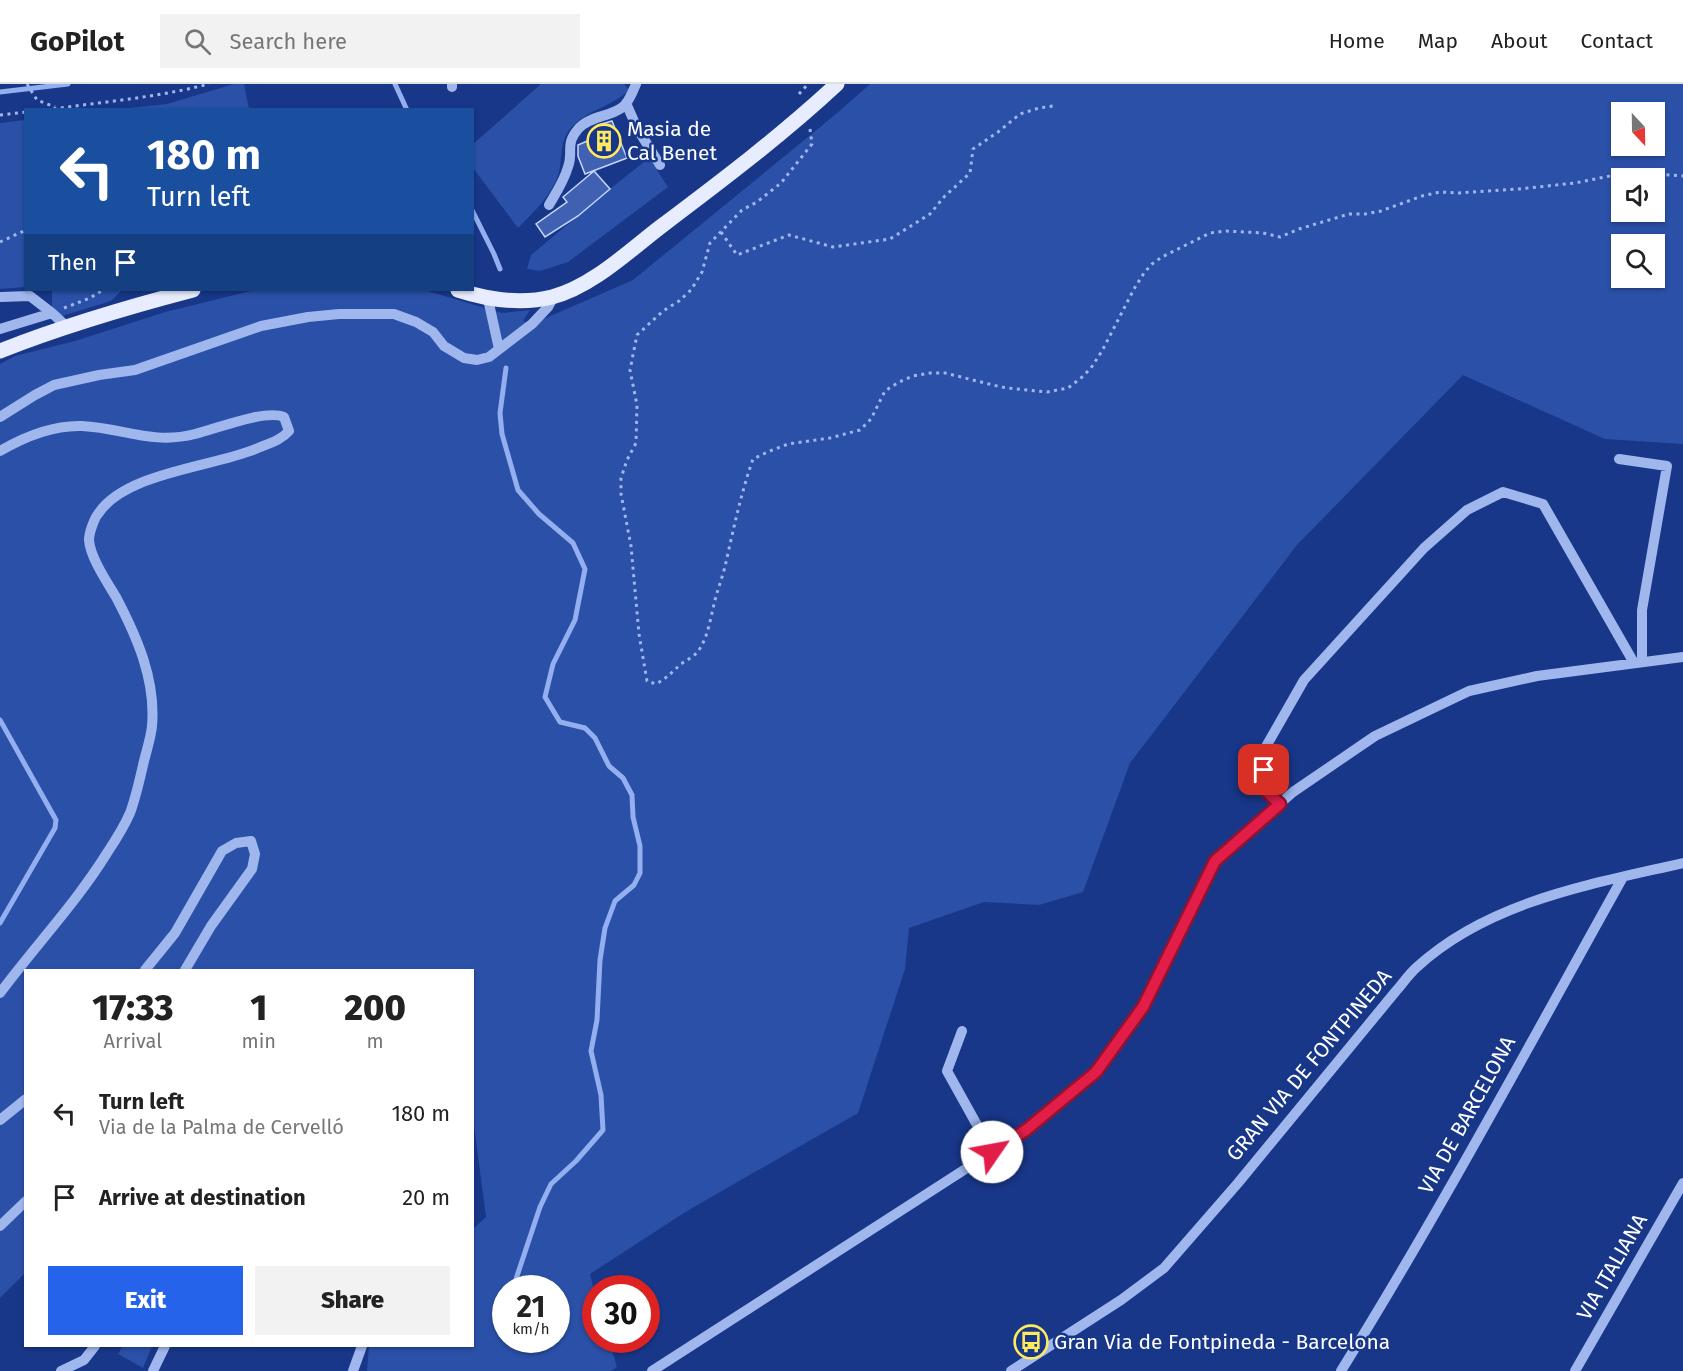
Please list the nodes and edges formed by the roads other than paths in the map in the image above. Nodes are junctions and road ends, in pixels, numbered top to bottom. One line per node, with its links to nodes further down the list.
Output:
1 (636, 84): 3 (street)
2 (837, 84): 8 (main road)
3 (626, 103): 4 (street); 5 (street)
4 (660, 165)
5 (549, 205)
6 (189, 291): 12 (main road)
7 (462, 291): 10 (main road)
8 (554, 296): 10 (main road); 14 (street)
9 (1, 297): 11 (street)
10 (488, 298): 14 (street)
11 (52, 313): 12 (street); 13 (street)
12 (66, 327): 15 (main road)
13 (0, 329)
14 (500, 349): 16 (street)
15 (0, 351)
16 (0, 417)
17 (0, 451): 26 (street)
18 (1619, 459): 20 (street)
19 (1683, 657): 20 (street)
20 (1638, 663): 21 (street); 21 (street)
21 (1280, 804): 30 (street)
22 (1683, 863): 23 (street, GRAN VIA DE FONTPINEDA)
23 (1623, 877): 41 (street, GRAN VIA DE FONTPINEDA); 42 (street, VIA DE BARCELONA)
24 (146, 969): 25 (street)
25 (186, 969)
26 (0, 993)
27 (962, 1031): 30 (street)
28 (24, 1101): 29 (street)
29 (0, 1120)
30 (992, 1152): 40 (street)
31 (1683, 1183): 43 (street, VIA ITALIANA)
32 (24, 1203): 33 (street)
33 (0, 1226)
34 (94, 1347): 37 (street)
35 (165, 1347): 38 (street)
36 (362, 1347): 39 (street)
37 (61, 1371)
38 (153, 1371)
39 (353, 1371)
40 (652, 1371)
41 (1013, 1371)
42 (1341, 1371)
43 (1575, 1371)

